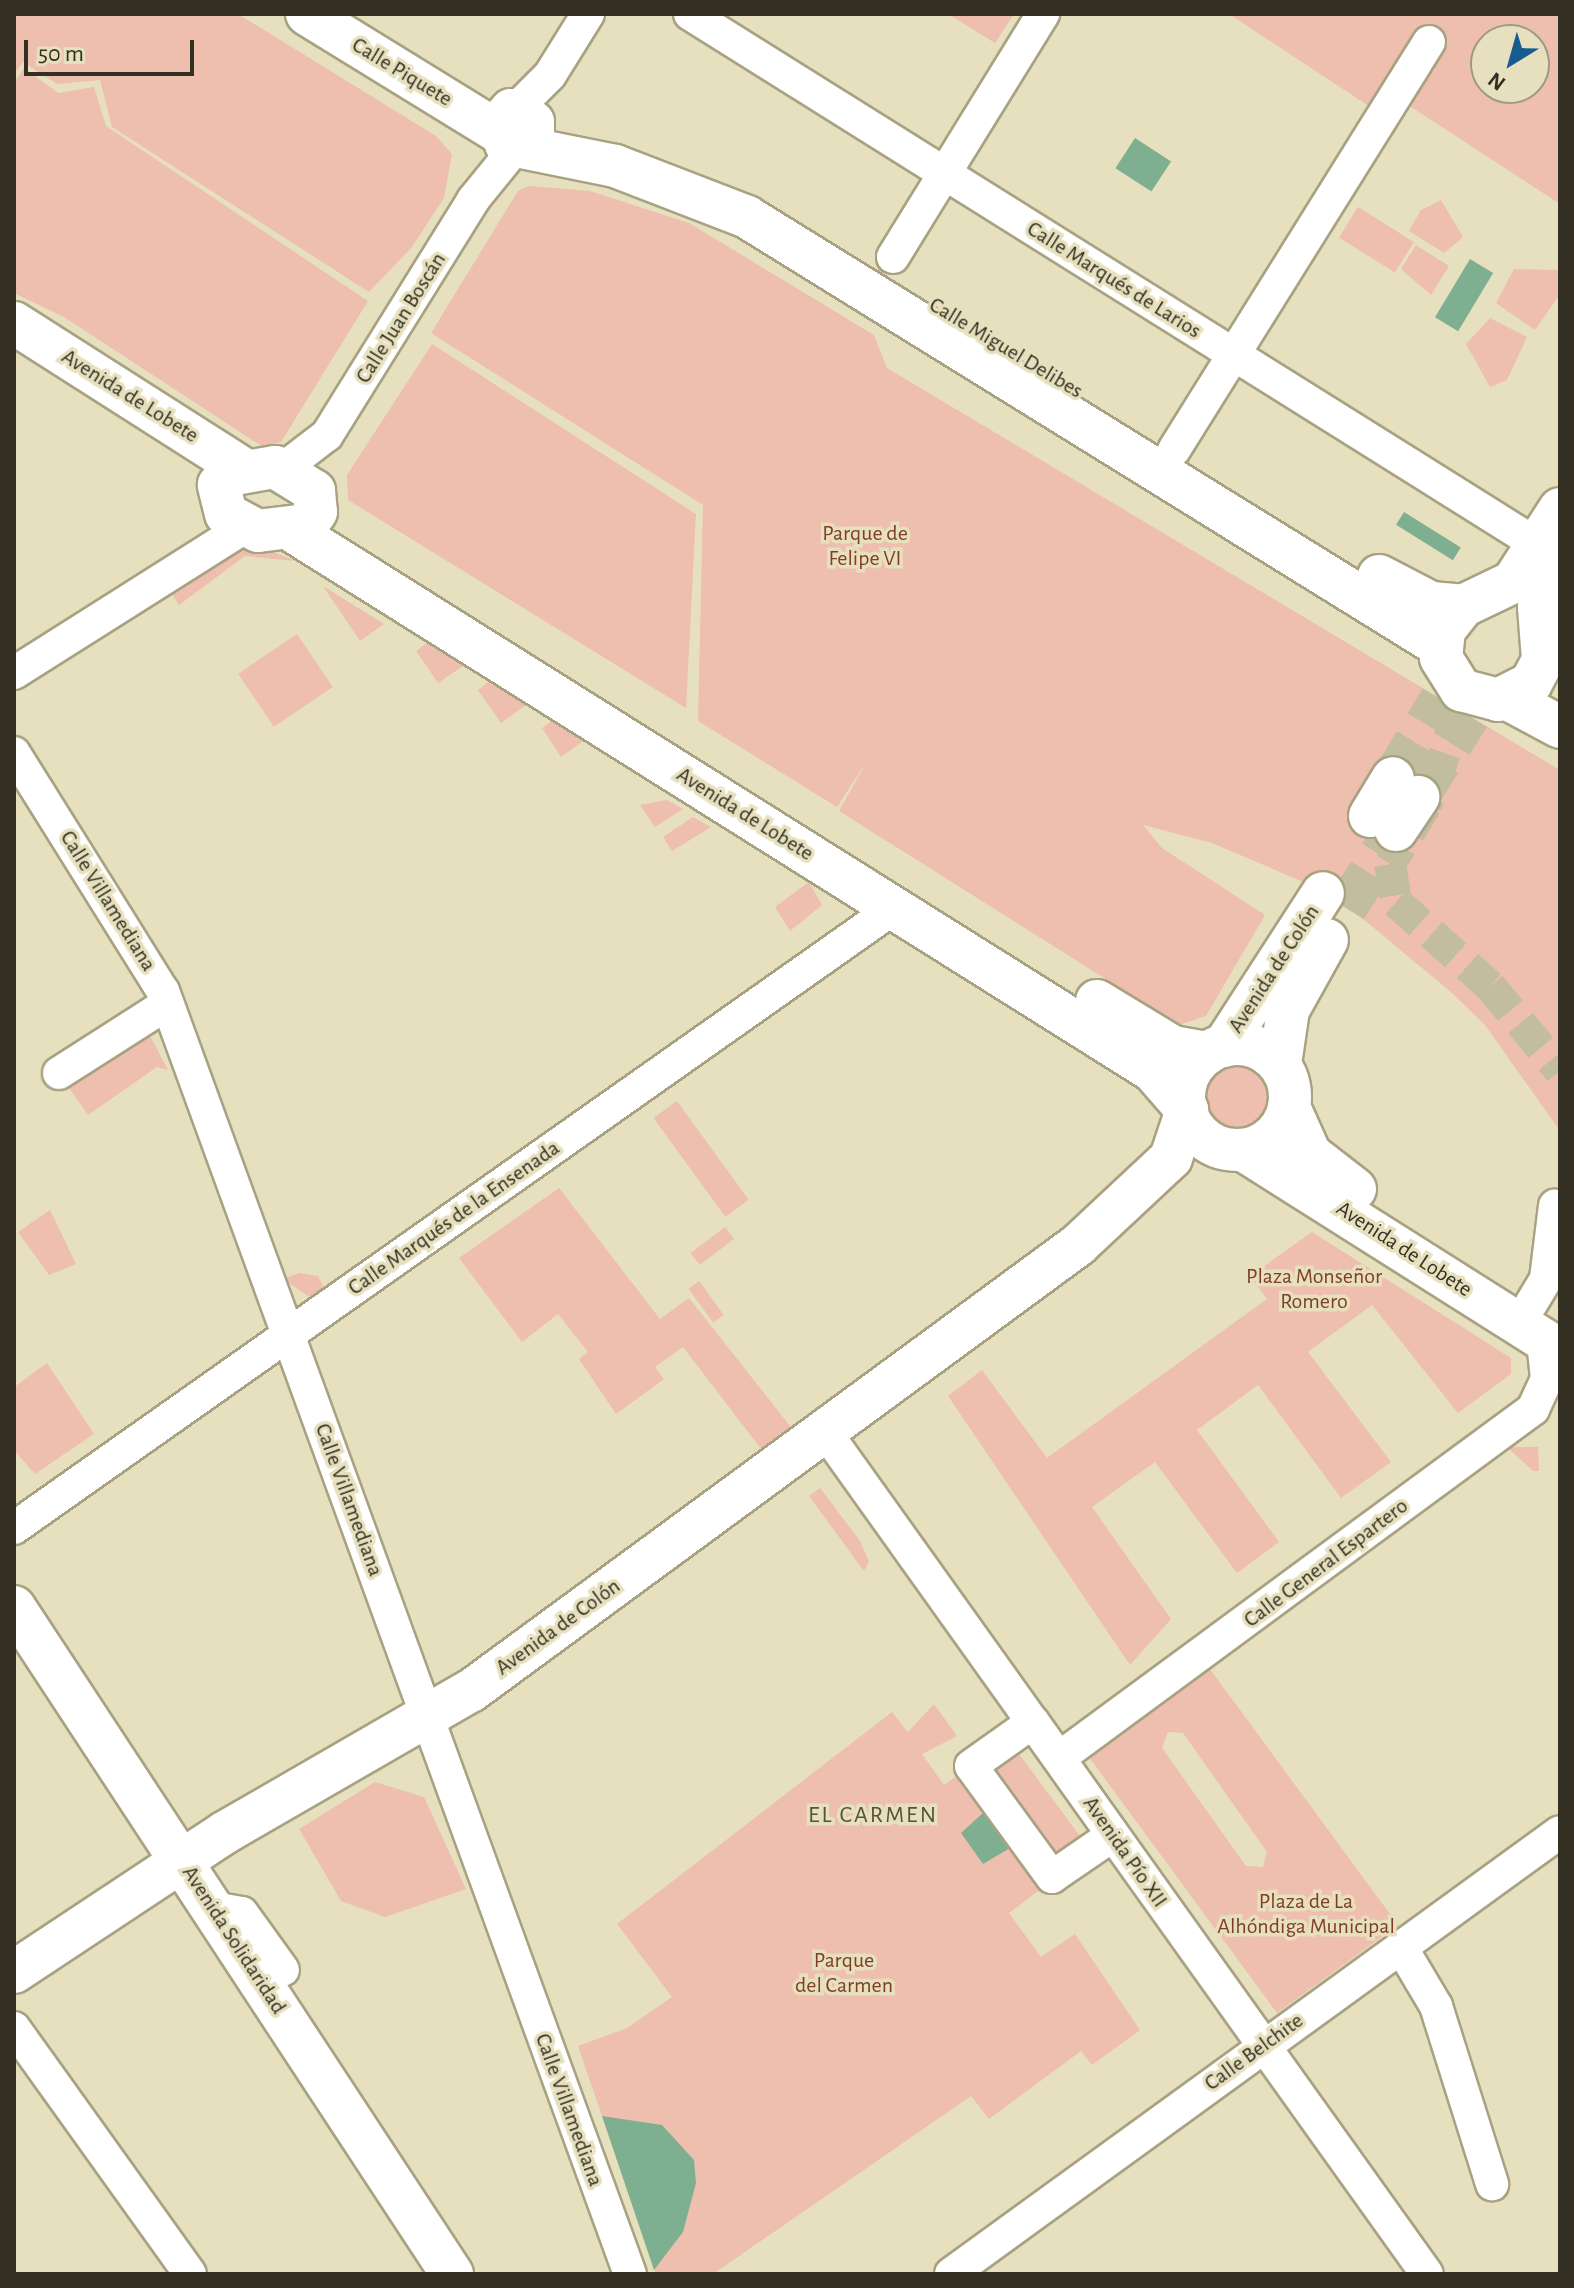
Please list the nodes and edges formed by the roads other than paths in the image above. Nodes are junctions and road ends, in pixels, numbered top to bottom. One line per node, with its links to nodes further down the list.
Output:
1 (307, 14): 7 (main road, Calle Piquete)
2 (345, 14): 7 (main road, Calle Piquete)
3 (588, 14): 7 (street, Calle Juan Boscán)
4 (690, 14): 8 (street, Calle Marqués de Larios)
5 (1043, 14): 8 (street)
6 (1429, 42): 12 (street)
7 (515, 129): 11 (main road, Calle Miguel Delibes); 15 (main road, Calle Miguel Delibes); 16 (street, Calle Juan Boscán)
8 (945, 174): 9 (street); 12 (street, Calle Marqués de Larios)
9 (893, 257)
10 (14, 323): 16 (main road, Avenida de Lobete)
11 (921, 325): 14 (street); 20 (main road, Calle Miguel Delibes)
12 (1233, 354): 15 (street); 19 (street, Calle Marqués de Larios)
13 (14, 356): 16 (main road, Avenida de Lobete)
14 (994, 391)
15 (1174, 450): 21 (main road, Calle Miguel Delibes)
16 (266, 498): 24 (street, Calle Juan Boscán); 27 (main road, Avenida de Lobete); 29 (main road, Avenida de Lobete)
17 (1560, 509): 19 (main road)
18 (1257, 554): 20 (street)
19 (1549, 557): 21 (main road); 22 (main road)
20 (1354, 592): 23 (main road, Calle Miguel Delibes)
21 (1473, 602): 22 (main road); 23 (main road)
22 (1540, 630): 25 (main road)
23 (1441, 652): 25 (main road); 25 (main road)
24 (14, 673)
25 (1505, 706)
26 (14, 753): 28 (street, Calle Villamediana)
27 (894, 908): 33 (main road, Avenida de Lobete); 38 (street, Calle Marqués de la Ensenada)
28 (167, 1004): 31 (street); 38 (street, Calle Villamediana)
29 (1215, 1049): 30 (main road); 30 (main road, Avenida de Colón); 33 (main road)
30 (1280, 1064): 32 (main road)
31 (59, 1073)
32 (1289, 1107): 34 (main road); 37 (main road, Avenida de Lobete)
33 (1187, 1110): 34 (main road); 36 (main road, Avenida de Colón)
34 (1238, 1151): 36 (main road, Avenida de Colón); 37 (main road, Avenida de Lobete)
35 (1555, 1206): 37 (street)
36 (1078, 1245): 40 (main road, Avenida de Colón)
37 (1548, 1329): 39 (street, Calle General Espartero)
38 (292, 1334): 41 (street, Calle Marqués de la Ensenada); 43 (street, Calle Villamediana)
39 (1552, 1398): 45 (street, Calle General Espartero)
40 (824, 1430): 43 (main road, Avenida de Colón); 44 (street, Avenida Pío XII)
41 (14, 1528)
42 (14, 1607): 48 (main road, Avenida Solidaridad)
43 (425, 1715): 48 (main road, Avenida de Colón); 58 (street, Calle Villamediana)
44 (1033, 1722): 45 (street, Avenida Pío XII); 47 (street)
45 (1068, 1756): 47 (street, Avenida Pío XII)
46 (1560, 1832): 50 (street, Calle Belchite)
47 (1113, 1835): 54 (street, Avenida Pío XII)
48 (182, 1859): 49 (main road, Avenida Solidaridad); 52 (main road, Avenida de Colón)
49 (213, 1908): 51 (street); 57 (main road, Avenida Solidaridad)
50 (1401, 1947): 54 (street, Calle Belchite); 55 (street)
51 (283, 1970)
52 (14, 1972)
53 (14, 2028): 56 (street)
54 (1263, 2045): 59 (street, Calle Belchite); 60 (street, Avenida Pío XII)
55 (1492, 2184)
56 (190, 2274)
57 (452, 2274)
58 (630, 2274)
59 (951, 2274)
60 (1427, 2274)

